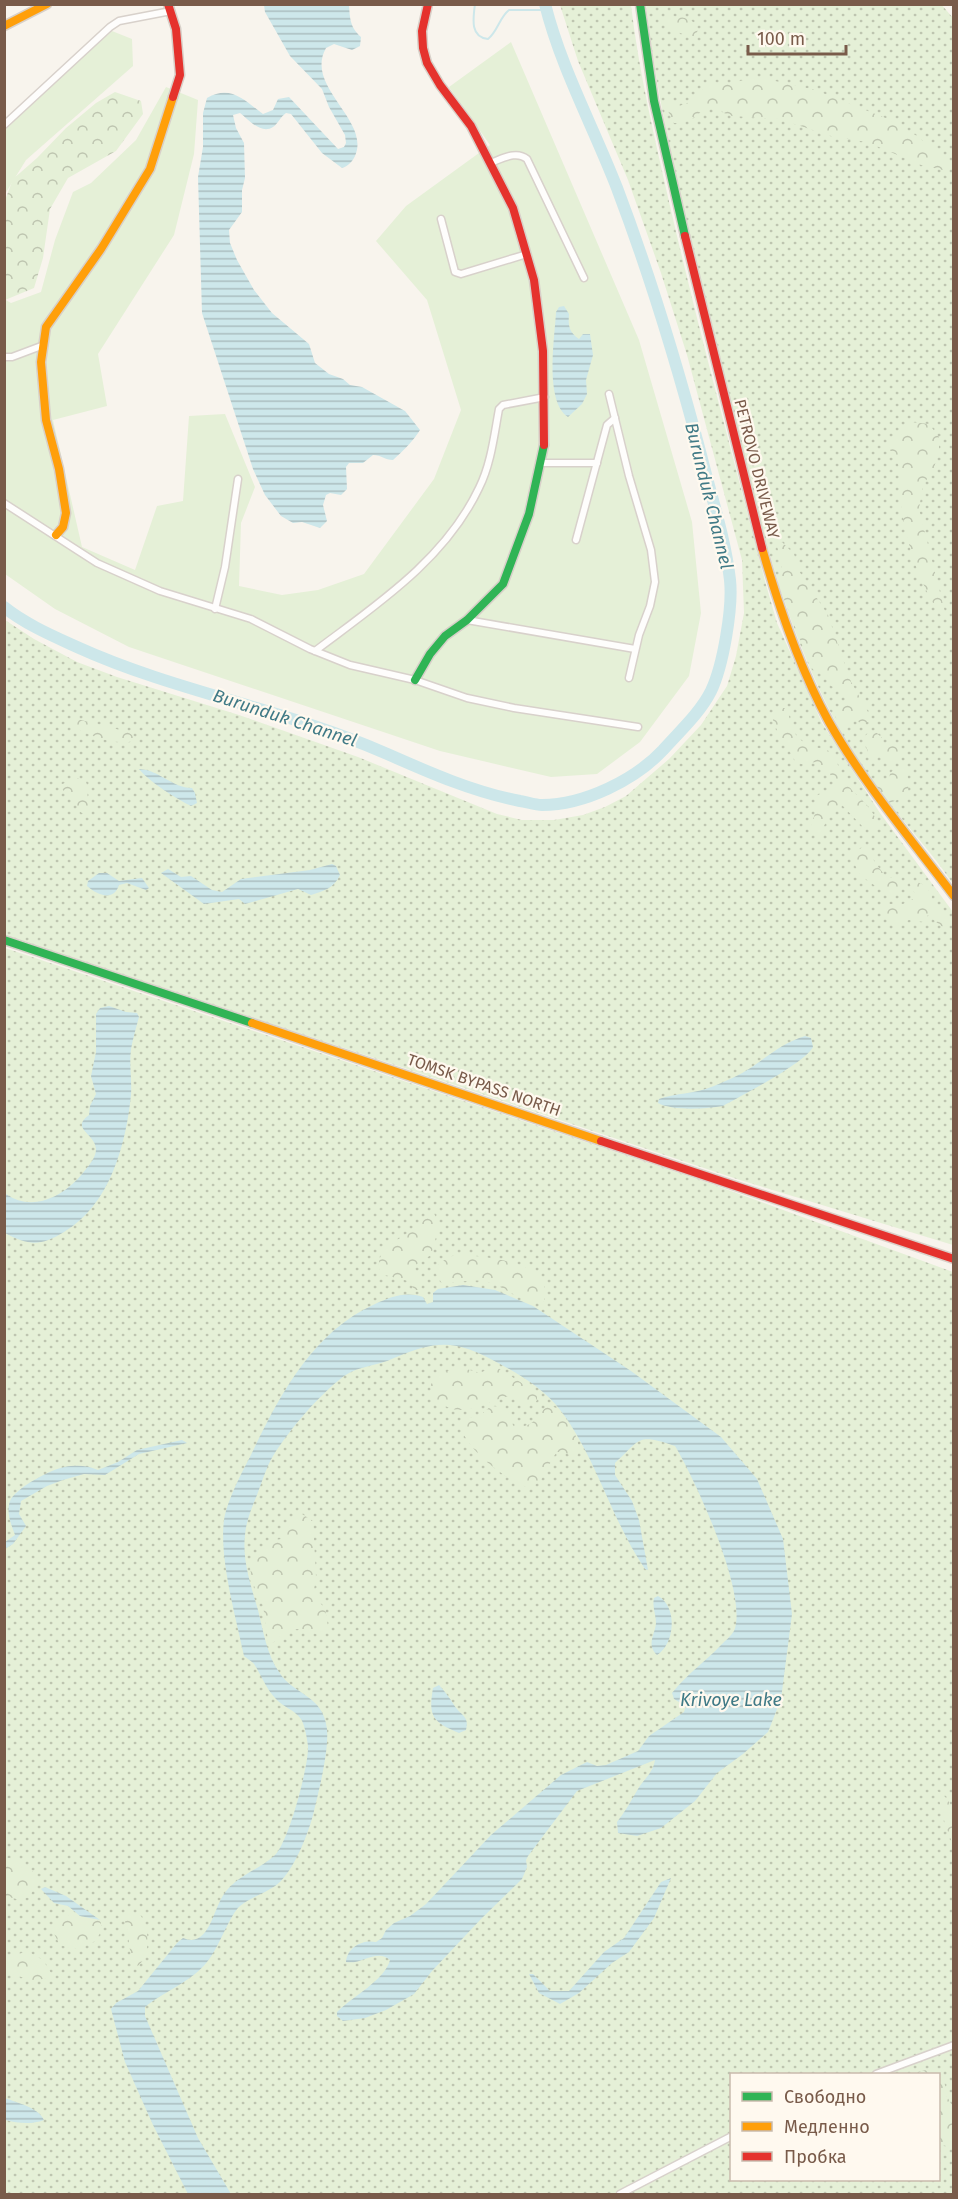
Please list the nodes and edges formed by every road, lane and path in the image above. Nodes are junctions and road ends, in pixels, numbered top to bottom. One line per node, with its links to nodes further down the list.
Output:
1 (47, 4): 5 (street)
2 (428, 4): 7 (street)
3 (640, 4): 29 (street, PETROVO DRIVEWAY)
4 (169, 8): 6 (street); 11 (street)
5 (4, 26)
6 (4, 125)
7 (490, 163): 9 (street); 10 (street)
8 (441, 219): 9 (street)
9 (527, 254): 14 (street)
10 (584, 278)
11 (44, 345): 12 (street); 20 (street)
12 (4, 357)
13 (609, 394): 15 (street)
14 (545, 396): 16 (street); 25 (street)
15 (615, 418): 17 (street); 24 (street)
16 (542, 463): 17 (street); 23 (street)
17 (597, 463): 21 (street)
18 (238, 479): 22 (street)
19 (4, 503): 20 (street)
20 (56, 535): 22 (street)
21 (576, 540)
22 (215, 609): 25 (street)
23 (467, 620): 24 (street); 27 (street)
24 (635, 649): 26 (street)
25 (315, 651): 27 (street)
26 (629, 678)
27 (415, 680): 28 (street)
28 (638, 727)
29 (954, 896)
30 (4, 940): 31 (street, TOMSK BYPASS NORTH)
31 (954, 1259)
32 (954, 2045): 33 (street)
33 (879, 2073)
34 (730, 2137): 35 (street)
35 (620, 2194)

